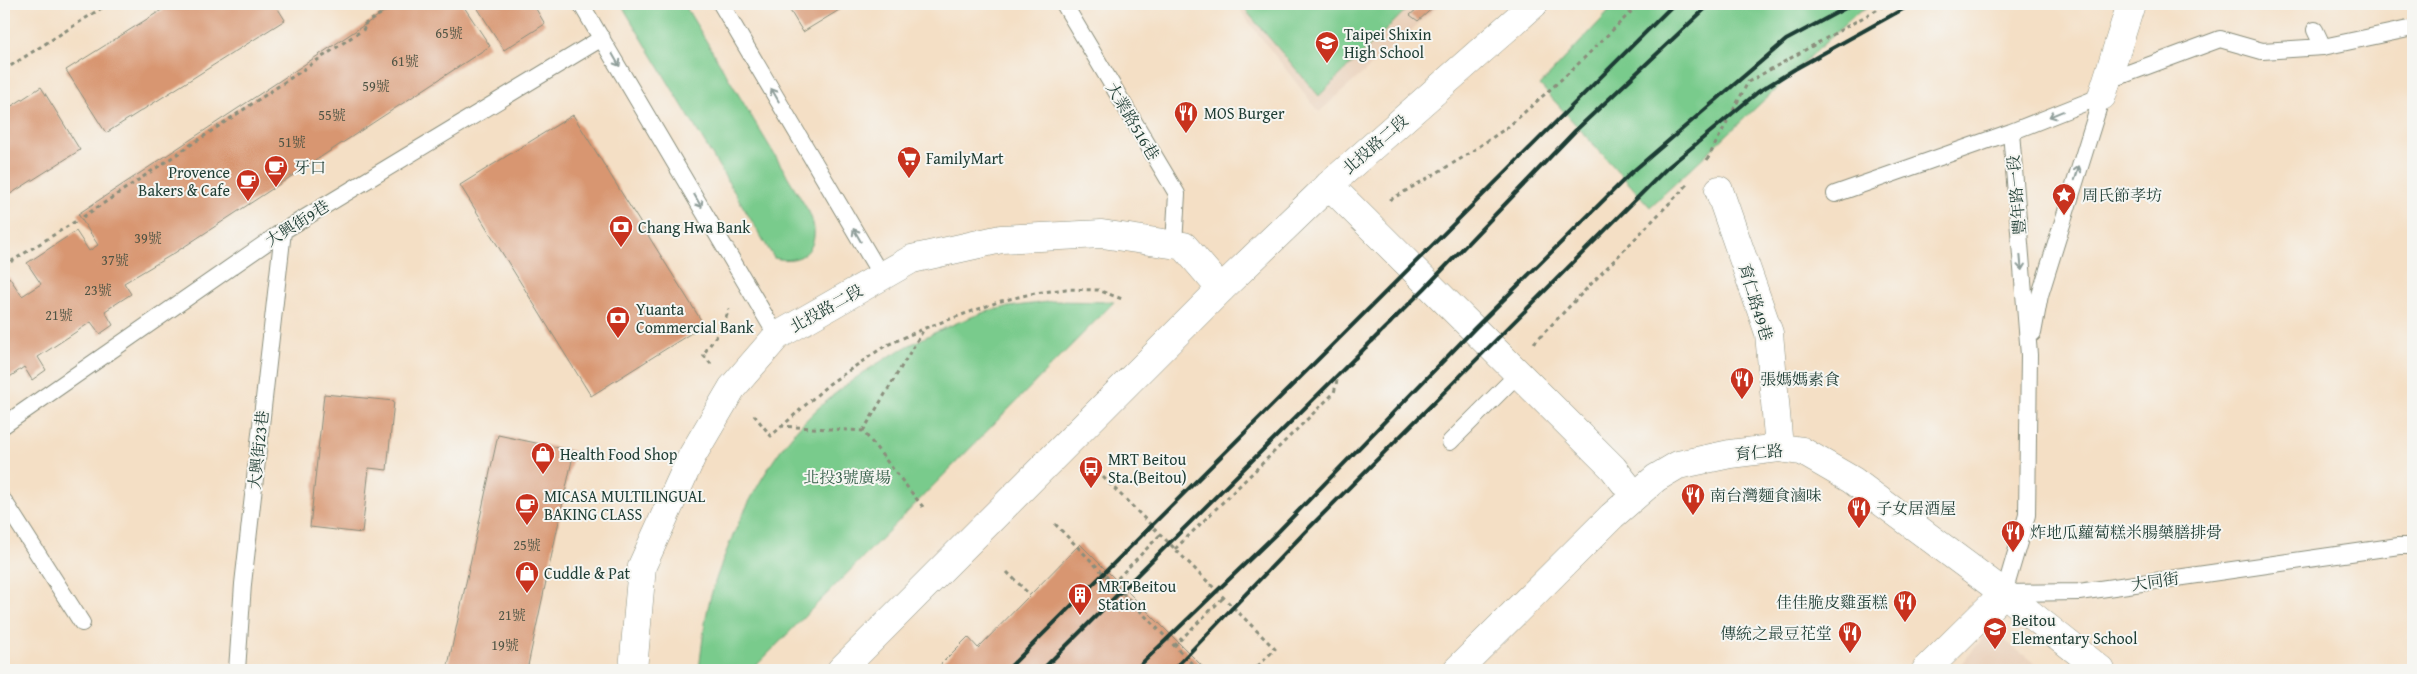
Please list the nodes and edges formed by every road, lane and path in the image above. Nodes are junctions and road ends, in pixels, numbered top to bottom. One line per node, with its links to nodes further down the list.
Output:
1 (108, 4): 13 (path)
2 (396, 4): 20 (path)
3 (581, 4): 11 (lane)
4 (721, 4): 25 (lane, one-way to 4)
5 (1064, 4): 23 (lane, 大業路516巷)
6 (1534, 4): 16 (street, 北投路二段)
7 (1639, 4): 19 (path)
8 (2131, 4): 14 (street, 豐年路一段)
9 (2413, 28): 12 (lane)
10 (2315, 30): 12 (lane)
11 (602, 38): 22 (lane, 大興街9巷); 30 (lane, one-way to 30)
12 (2323, 47): 14 (lane)
13 (4, 70)
14 (2104, 88): 15 (lane, 豐年路一段, one-way to 15); 31 (lane, 豐年路一段, one-way to 14)
15 (2011, 132): 18 (lane); 31 (lane, 豐年路一段, one-way to 31)
16 (1329, 185): 26 (street, 北投路二段); 32 (street)
17 (1719, 190): 38 (street, 育仁路49巷)
18 (1835, 194)
19 (1388, 201)
20 (83, 217)
21 (76, 221): 24 (path)
22 (283, 231): 33 (lane, 大興街9巷); 54 (lane, 大興街23巷)
23 (1174, 244): 25 (street, 北投路二段); 26 (street, 北投路二段)
24 (4, 266)
25 (882, 277): 30 (street, 北投路二段)
26 (1220, 289): 56 (street, 北投路二段)
27 (1122, 299): 29 (path)
28 (1406, 307): 46 (path)
29 (925, 328): 34 (path); 35 (path)
30 (777, 336): 55 (street, 北投路二段)
31 (2029, 355): 49 (lane, 豐年路一段)
32 (1518, 374): 37 (lane); 40 (street)
33 (4, 425)
34 (780, 426): 35 (path); 36 (path)
35 (863, 431): 42 (path)
36 (771, 436)
37 (1450, 442)
38 (1779, 448): 40 (street, 育仁路); 49 (street, 育仁路)
39 (1102, 477): 44 (path)
40 (1634, 494): 59 (street, 育仁路)
41 (4, 501): 52 (lane)
42 (924, 507)
43 (1055, 524): 48 (path)
44 (1160, 535): 46 (path); 48 (path)
45 (2413, 546): 49 (lane, 大同街)
46 (1175, 549): 51 (path)
47 (1007, 572): 50 (path)
48 (1112, 584): 53 (path)
49 (2004, 593): 60 (street); 61 (street, 育仁路)
50 (1030, 594)
51 (1223, 598): 53 (path); 58 (path)
52 (82, 623)
53 (1174, 646): 57 (path)
54 (237, 670)
55 (633, 670)
56 (841, 670)
57 (1198, 670)
58 (1254, 670)
59 (1457, 670)
60 (1926, 670)
61 (2101, 670)

